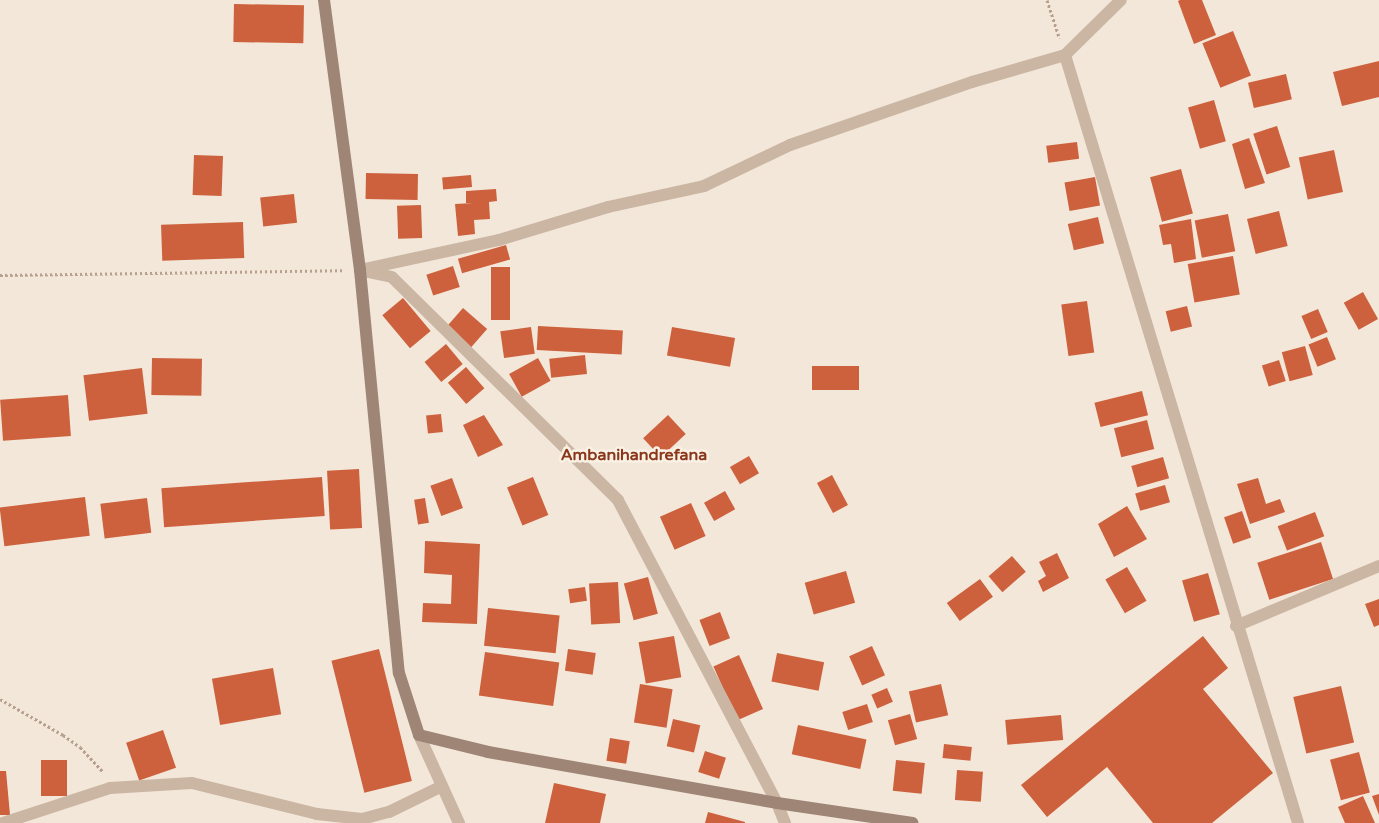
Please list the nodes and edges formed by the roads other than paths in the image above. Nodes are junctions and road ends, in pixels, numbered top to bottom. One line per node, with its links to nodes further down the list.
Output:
1 (324, 0): 4 (main road)
2 (1121, 0): 3 (street)
3 (1065, 55): 4 (street); 6 (street)
4 (360, 270): 7 (main road); 9 (street)
5 (1379, 566): 6 (street)
6 (1236, 626): 14 (street)
7 (419, 736): 8 (street); 9 (main road)
8 (442, 786): 10 (street); 11 (street)
9 (777, 803): 12 (street); 13 (main road)
10 (3, 823)
11 (459, 823)
12 (785, 823)
13 (913, 823)
14 (1298, 823)

